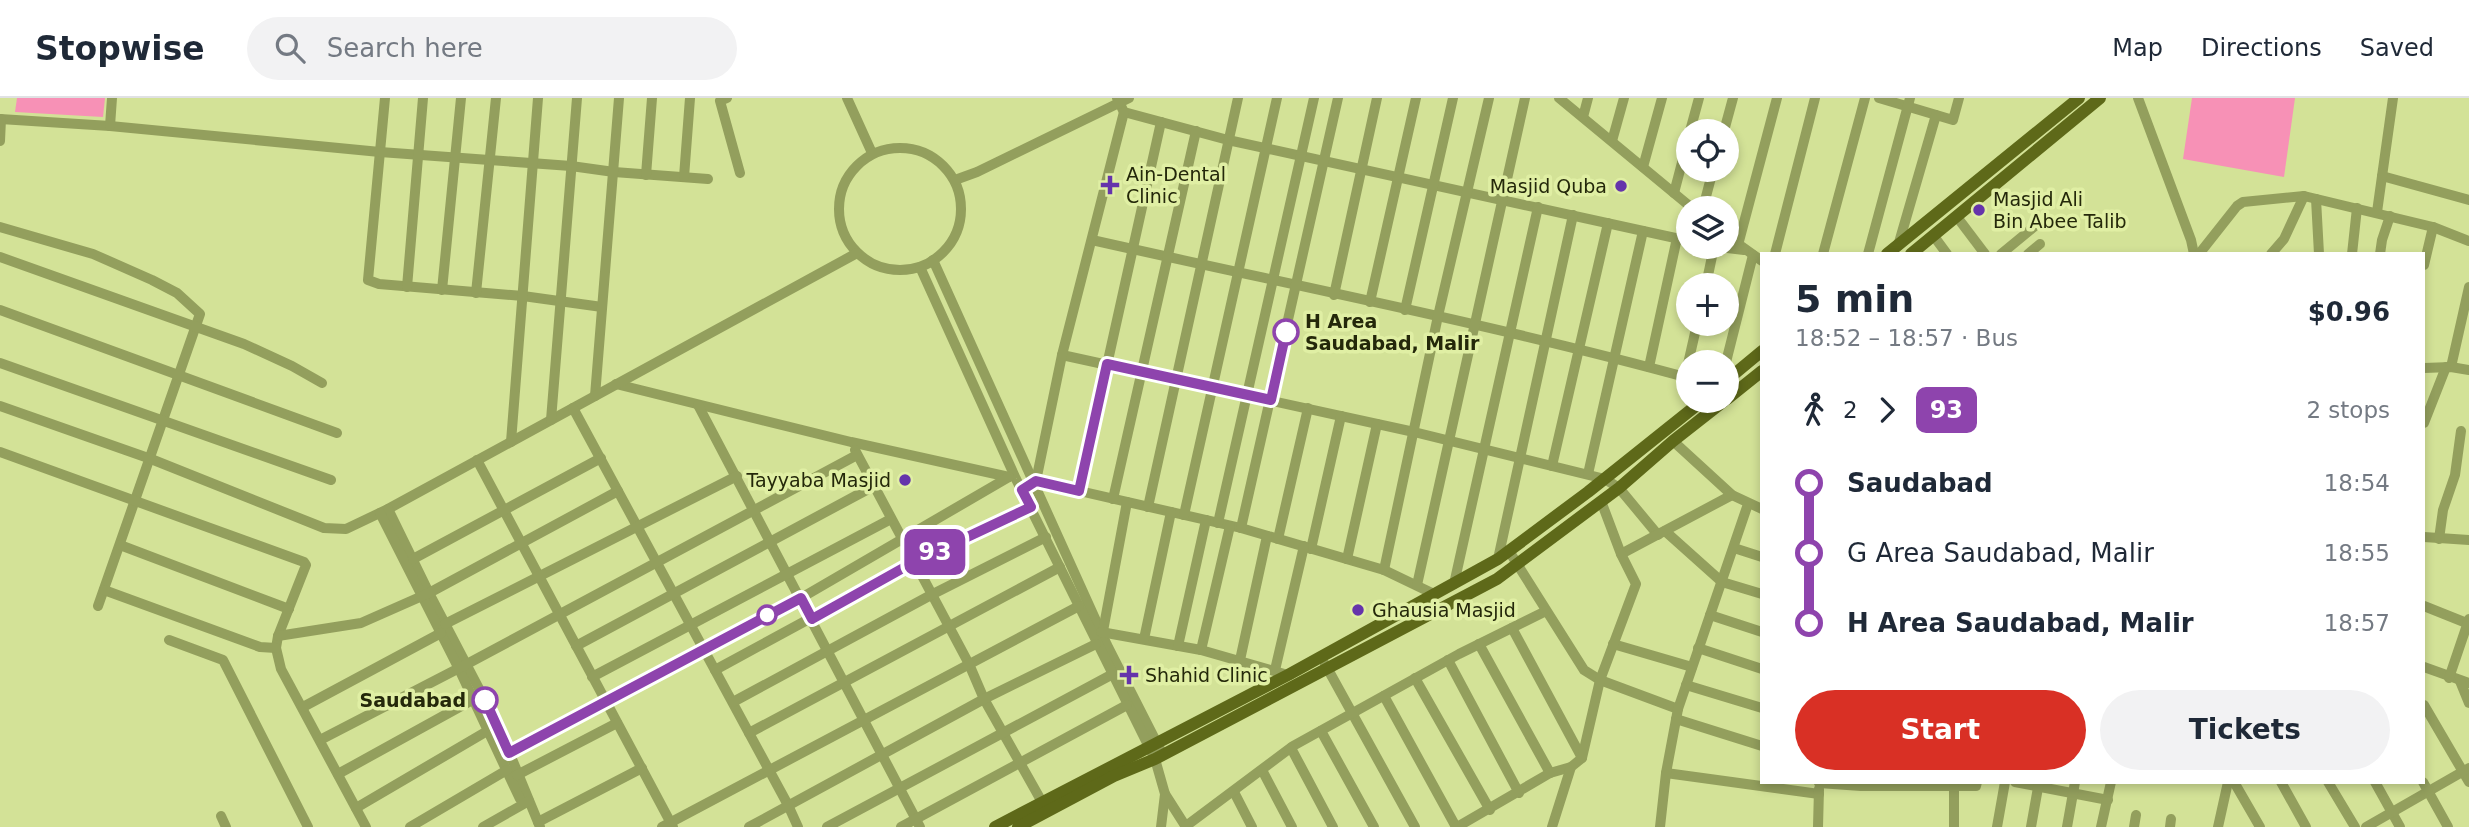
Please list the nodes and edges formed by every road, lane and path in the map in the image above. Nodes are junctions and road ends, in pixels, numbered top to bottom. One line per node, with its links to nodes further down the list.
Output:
1 (112, 98): 45 (street)
2 (384, 98): 52 (street)
3 (423, 98): 54 (street)
4 (461, 98): 56 (street)
5 (495, 98): 57 (street)
6 (538, 98): 59 (street)
7 (578, 98): 60 (street)
8 (619, 98): 63 (street)
9 (652, 98): 65 (street)
10 (690, 98): 67 (street)
11 (727, 98): 64 (street)
12 (847, 98): 53 (street)
13 (1238, 98): 47 (street)
14 (1277, 98): 51 (street)
15 (1314, 98): 55 (street)
16 (1338, 98): 58 (street)
17 (1377, 98): 62 (street)
18 (1416, 98): 68 (street)
19 (1453, 98): 72 (street)
20 (1489, 98): 73 (street)
21 (1525, 98): 77 (street)
22 (1559, 98): 40 (street)
23 (1588, 98): 40 (street)
24 (1624, 98): 48 (street)
25 (1662, 98): 61 (street)
26 (1699, 98): 42 (street)
27 (1733, 98): 43 (street)
28 (1777, 98): 113 (street)
29 (1815, 98): 98 (street)
30 (1865, 98): 99 (street)
31 (1879, 98): 37 (street)
32 (1959, 98): 39 (street)
33 (2079, 98): 50 (main road)
34 (2100, 98): 50 (main road)
35 (2138, 98): 106 (street)
36 (2393, 98): 66 (street)
37 (1908, 102): 39 (street); 100 (street)
38 (1122, 103): 44 (street); 70 (street); 93 (street)
39 (1936, 115): 97 (street)
40 (1583, 117): 48 (street)
41 (1, 119): 45 (street); 49 (street)
42 (1693, 119)
43 (1727, 119)
44 (1161, 122): 46 (street); 96 (street)
45 (110, 126): 52 (street)
46 (1196, 131): 47 (street); 115 (street)
47 (1228, 140): 51 (street); 118 (street)
48 (1612, 141): 61 (street)
49 (0, 142)
50 (2034, 143): 85 (main road); 97 (main road)
51 (1265, 148): 55 (street); 120 (street)
52 (380, 152): 54 (street); 122 (street)
53 (873, 153): 70 (street); 112 (street)
54 (418, 154): 56 (street); 122 (street)
55 (1300, 156): 58 (street); 121 (street)
56 (456, 158): 57 (street); 125 (street)
57 (490, 159): 59 (street); 126 (street)
58 (1324, 161): 62 (street); 123 (street)
59 (533, 165): 60 (street); 128 (street)
60 (571, 166): 63 (street); 129 (street)
61 (1643, 167): 74 (street)
62 (1362, 169): 68 (street); 127 (street)
63 (614, 172): 65 (street); 131 (street)
64 (740, 173)
65 (646, 175): 67 (street)
66 (2382, 176): 79 (street); 82 (street)
67 (684, 177): 69 (street)
68 (1398, 177): 72 (street); 130 (street)
69 (708, 178)
70 (955, 180): 116 (street)
71 (1677, 182): 74 (street)
72 (1433, 184): 73 (street); 133 (street)
73 (1467, 191): 77 (street); 134 (street)
74 (1674, 193): 75 (street)
75 (1678, 196)
76 (2304, 196): 78 (street); 107 (street); 108 (street)
77 (1504, 199): 80 (street); 135 (street)
78 (2316, 199): 81 (street); 109 (street)
79 (2469, 200)
80 (1538, 207): 83 (street); 137 (street)
81 (2357, 208): 82 (street); 110 (street)
82 (2377, 212): 84 (street)
83 (1573, 215): 86 (street); 138 (street)
84 (2390, 216): 89 (street); 111 (street)
85 (1957, 217): 91 (main road); 103 (street)
86 (1608, 223): 90 (street); 139 (street)
87 (2035, 226): 104 (street)
88 (0, 227): 136 (street)
89 (2433, 227): 94 (street); 117 (street)
90 (1643, 231): 92 (street); 143 (street)
91 (1933, 235): 101 (main road); 102 (street)
92 (1676, 238): 146 (street)
93 (1092, 240): 96 (street); 142 (street)
94 (2469, 241)
95 (2040, 244): 105 (street)
96 (1133, 249): 115 (street); 145 (street)
97 (1892, 250)
98 (1776, 252)
99 (1824, 252)
100 (1869, 252)
101 (1913, 252)
102 (1946, 252)
103 (1983, 252)
104 (2003, 252)
105 (2030, 252)
106 (2194, 252)
107 (2201, 252)
108 (2273, 252)
109 (2319, 252)
110 (2352, 252)
111 (2380, 252)
112 (857, 253): 119 (street); 157 (street)
113 (1750, 253): 140 (street)
114 (0, 257): 136 (street)
115 (1167, 257): 118 (street); 151 (street)
116 (933, 260): 119 (street); 194 (street)
117 (2425, 261)
118 (1202, 265): 120 (street); 155 (street)
119 (920, 267): 191 (street)
120 (1237, 273): 121 (street); 158 (street)
121 (1272, 281): 123 (street); 160 (street)
122 (407, 287): 125 (street)
123 (1296, 287): 127 (street); 162 (street)
124 (2469, 287): 147 (street)
125 (442, 290): 126 (street)
126 (476, 293): 128 (street)
127 (1334, 295): 130 (street)
128 (523, 296): 129 (street); 179 (street)
129 (562, 301): 131 (street); 170 (street)
130 (1370, 302): 133 (street)
131 (602, 307): 161 (street)
132 (0, 310): 154 (street)
133 (1405, 310): 134 (street)
134 (1438, 316): 135 (street); 175 (street)
135 (1475, 325): 137 (street); 177 (street)
136 (197, 327): 154 (street); 156 (street)
137 (1510, 333): 138 (street); 181 (street)
138 (1545, 341): 139 (street); 185 (street)
139 (1579, 349): 143 (street); 188 (street)
140 (1729, 350)
141 (1760, 352): 148 (main road)
142 (1062, 355): 145 (street); 194 (street)
143 (1614, 358): 146 (street); 189 (street)
144 (0, 363): 171 (street)
145 (1107, 364): 151 (street); 199 (street)
146 (1649, 367): 153 (street)
147 (2449, 367): 149 (street); 150 (street); 172 (street)
148 (1739, 368)
149 (2425, 368)
150 (2469, 370)
151 (1141, 371): 155 (street); 201 (street)
152 (1760, 373): 159 (main road)
153 (1676, 374)
154 (181, 375): 171 (street); 176 (street)
155 (1176, 379): 158 (street); 207 (street)
156 (322, 383)
157 (617, 384): 161 (street); 163 (street)
158 (1212, 387): 160 (street); 213 (street)
159 (1739, 390)
160 (1247, 395): 162 (street); 215 (street)
161 (595, 396): 165 (street)
162 (1271, 400): 166 (street); 217 (street)
163 (698, 405): 180 (street); 190 (street)
164 (0, 406): 186 (street)
165 (573, 408): 170 (street); 184 (street)
166 (1308, 408): 169 (street); 220 (street)
167 (1687, 413): 192 (main road)
168 (1709, 413): 178 (main road)
169 (1341, 416): 173 (street); 228 (street)
170 (551, 420): 179 (street)
171 (164, 421): 186 (street); 193 (street)
172 (2425, 421)
173 (1377, 424): 175 (street); 234 (street)
174 (2461, 431): 222 (street)
175 (1414, 432): 177 (street); 240 (street)
176 (337, 433)
177 (1450, 441): 181 (street); 245 (street)
178 (1673, 441): 196 (main road); 200 (street)
179 (511, 442): 187 (street)
180 (850, 442): 183 (street); 191 (street)
181 (1485, 449): 185 (street); 244 (street)
182 (0, 452): 202 (street)
183 (857, 455): 195 (street); 210 (street)
184 (601, 458): 198 (street); 209 (street)
185 (1520, 458): 188 (street); 235 (street)
186 (150, 459): 202 (street); 211 (street)
187 (477, 460): 209 (street); 211 (street)
188 (1552, 466): 189 (street)
189 (1588, 474): 192 (street)
190 (737, 476): 210 (street); 216 (street)
191 (1012, 478): 197 (street); 224 (street)
192 (1605, 479): 196 (street); 230 (main road)
193 (331, 480)
194 (1034, 482): 197 (street); 199 (street); 266 (street)
195 (874, 486): 214 (street); 226 (street)
196 (1619, 488): 203 (main road); 218 (street)
197 (1022, 490): 206 (street)
198 (618, 491): 216 (street); 225 (street)
199 (1079, 491): 201 (street)
200 (1732, 495): 205 (street); 218 (street)
201 (1113, 499): 204 (street)
202 (136, 500): 227 (street); 256 (street)
203 (1601, 501): 231 (street); 238 (main road)
204 (1127, 502): 207 (street); 266 (street)
205 (1748, 504): 208 (street); 229 (street)
206 (1031, 507): 219 (street); 237 (street)
207 (1148, 507): 212 (street)
208 (1760, 508)
209 (503, 509): 225 (street); 233 (street)
210 (755, 509): 226 (street); 236 (street)
211 (384, 511): 233 (street); 249 (street)
212 (1171, 512): 213 (street); 268 (street)
213 (1184, 515): 215 (street)
214 (891, 519): 224 (street); 241 (street)
215 (1212, 521): 217 (street); 275 (street)
216 (637, 526): 236 (street); 242 (street)
217 (1236, 527): 220 (street); 279 (street)
218 (1661, 533): 231 (street); 243 (street)
219 (1046, 537): 239 (street); 250 (street)
220 (1272, 537): 228 (street); 281 (street)
221 (2425, 537): 222 (street)
222 (2439, 538): 223 (street)
223 (2469, 540)
224 (902, 541): 237 (street); 252 (street)
225 (521, 542): 242 (street); 249 (street)
226 (772, 543): 241 (street); 247 (street)
227 (120, 545): 246 (street); 256 (street)
228 (1308, 547): 234 (street); 290 (street)
229 (1734, 548): 232 (street); 243 (street)
230 (1509, 551): 235 (main road); 238 (street)
231 (1621, 554): 273 (street)
232 (1760, 556)
233 (413, 559): 249 (street)
234 (1347, 559): 240 (street)
235 (1498, 559): 244 (main road)
236 (657, 561): 247 (street); 258 (street)
237 (914, 562): 250 (street); 260 (street)
238 (1518, 566): 257 (street); 288 (main road)
239 (1060, 567): 254 (street); 263 (street)
240 (1384, 570): 245 (street)
241 (789, 575): 252 (street); 262 (street)
242 (539, 576): 258 (street); 265 (street)
243 (1722, 582): 248 (street); 259 (street)
244 (1454, 584): 251 (main road)
245 (1417, 585): 251 (street)
246 (104, 590): 253 (street); 270 (street)
247 (674, 593): 262 (street); 274 (street)
248 (1760, 593)
249 (425, 594): 265 (street); 270 (street)
250 (931, 594): 263 (street); 278 (street)
251 (1434, 594): 280 (main road)
252 (801, 598): 260 (street); 276 (street)
253 (98, 606)
254 (1079, 606): 271 (street); 283 (street)
255 (2425, 607): 261 (street)
256 (289, 609): 270 (street)
257 (1546, 611): 264 (street); 296 (street)
258 (559, 614): 274 (street); 284 (street)
259 (1710, 615): 267 (street); 277 (street)
260 (812, 619): 278 (street); 289 (street)
261 (2469, 622): 295 (street)
262 (691, 625): 276 (street); 293 (street)
263 (948, 626): 283 (street); 297 (street)
264 (1512, 628): 272 (street); 324 (street)
265 (443, 629): 284 (street); 307 (street)
266 (1102, 631): 268 (street); 321 (street)
267 (1760, 631)
268 (1144, 639): 275 (street)
269 (169, 640): 368 (street)
270 (277, 642): 307 (street)
271 (1096, 644): 291 (street); 302 (street)
272 (1479, 644): 282 (street); 331 (street)
273 (1613, 644): 285 (street); 296 (street)
274 (576, 646): 293 (street)
275 (1178, 646): 279 (street)
276 (704, 648): 289 (street); 304 (street)
277 (1698, 649): 285 (street); 287 (street)
278 (829, 650): 297 (street); 303 (street)
279 (1201, 650): 281 (street)
280 (1321, 656): 288 (street); 292 (main road)
281 (1240, 660): 290 (street)
282 (1448, 660): 294 (street); 352 (street)
283 (969, 664): 302 (street); 312 (street)
284 (463, 667): 301 (street); 318 (street); 322 (street)
285 (1692, 667): 299 (street)
286 (2425, 667): 295 (street)
287 (1760, 668)
288 (1328, 669): 310 (street); 321 (main road)
289 (715, 670): 303 (street)
290 (1275, 670): 292 (street)
291 (1111, 675): 306 (street); 315 (street)
292 (1288, 675): 321 (main road)
293 (592, 677): 304 (street)
294 (1415, 678): 300 (street); 359 (street)
295 (2449, 678): 298 (street)
296 (1600, 680): 311 (street); 324 (street)
297 (845, 682): 312 (street); 317 (street)
298 (2465, 682): 305 (street)
299 (1686, 685): 308 (street); 311 (street)
300 (1384, 696): 310 (street); 385 (street)
301 (474, 699): 314 (street); 333 (street)
302 (984, 699): 315 (street); 323 (street)
303 (733, 702): 317 (street)
304 (605, 703): 313 (street); 322 (street)
305 (2469, 704)
306 (1127, 705): 321 (street); 325 (street)
307 (303, 707): 318 (street)
308 (1760, 707)
309 (2425, 707): 334 (street)
310 (1354, 712): 316 (street); 384 (street)
311 (1677, 714): 319 (street); 332 (street)
312 (865, 719): 323 (street); 329 (street)
313 (617, 723): 327 (street); 330 (street)
314 (489, 730): 330 (street); 358 (street)
315 (1003, 731): 325 (street); 349 (street)
316 (1321, 731): 320 (street); 383 (street)
317 (749, 733): 329 (street)
318 (320, 740): 333 (street)
319 (1760, 746)
320 (1291, 748): 328 (street); 382 (street)
321 (1156, 751): 353 (street); 355 (main road); 377 (main road)
322 (509, 753): 330 (street)
323 (883, 755): 349 (street); 357 (street)
324 (1582, 758): 326 (street)
325 (1019, 763): 355 (street); 363 (street)
326 (1571, 767): 331 (street); 386 (street)
327 (642, 768): 365 (street); 366 (street)
328 (1262, 770): 351 (street); 381 (street)
329 (769, 771): 357 (street); 366 (street)
330 (512, 773): 356 (street); 370 (street)
331 (1550, 773): 352 (street)
332 (1667, 773): 335 (street); 387 (street)
333 (338, 774): 358 (street)
334 (2467, 774): 348 (street)
335 (1760, 782)
336 (1787, 784): 346 (street)
337 (1976, 784): 347 (street)
338 (2005, 784): 390 (street)
339 (2039, 784): 350 (street); 391 (street)
340 (2111, 784): 354 (street)
341 (2230, 784): 395 (street)
342 (2232, 784): 396 (street)
343 (2282, 784): 397 (street)
344 (2329, 784): 398 (street)
345 (2376, 784): 360 (street)
346 (1820, 787): 347 (street); 388 (street)
347 (1954, 787): 389 (street)
348 (2425, 787): 360 (street); 401 (street)
349 (899, 788): 363 (street); 374 (street)
350 (2074, 788): 354 (street); 392 (street)
351 (1234, 792): 379 (street); 380 (street)
352 (1519, 793): 359 (street)
353 (1165, 794): 378 (street); 379 (street)
354 (2108, 800): 393 (street)
355 (1042, 802): 376 (main road)
356 (526, 803): 365 (street); 371 (street)
357 (788, 805): 372 (street); 373 (street)
358 (356, 808): 369 (street)
359 (1490, 810): 364 (street)
360 (2392, 812): 399 (street); 400 (street)
361 (2136, 815): 394 (street)
362 (221, 816): 367 (street)
363 (917, 823): 375 (street)
364 (1471, 824): 385 (street)
365 (537, 825)
366 (668, 825)
367 (226, 827)
368 (308, 827)
369 (366, 827)
370 (410, 827)
371 (483, 827)
372 (749, 827)
373 (798, 827)
374 (827, 827)
375 (901, 827)
376 (995, 827)
377 (1018, 827)
378 (1161, 827)
379 (1186, 827)
380 (1252, 827)
381 (1292, 827)
382 (1333, 827)
383 (1374, 827)
384 (1415, 827)
385 (1457, 827)
386 (1552, 827)
387 (1662, 827)
388 (1818, 827)
389 (1954, 827)
390 (1997, 827)
391 (2031, 827)
392 (2067, 827)
393 (2101, 827)
394 (2134, 827)
395 (2218, 827)
396 (2260, 827)
397 (2306, 827)
398 (2355, 827)
399 (2365, 827)
400 (2400, 827)
401 (2448, 827)

